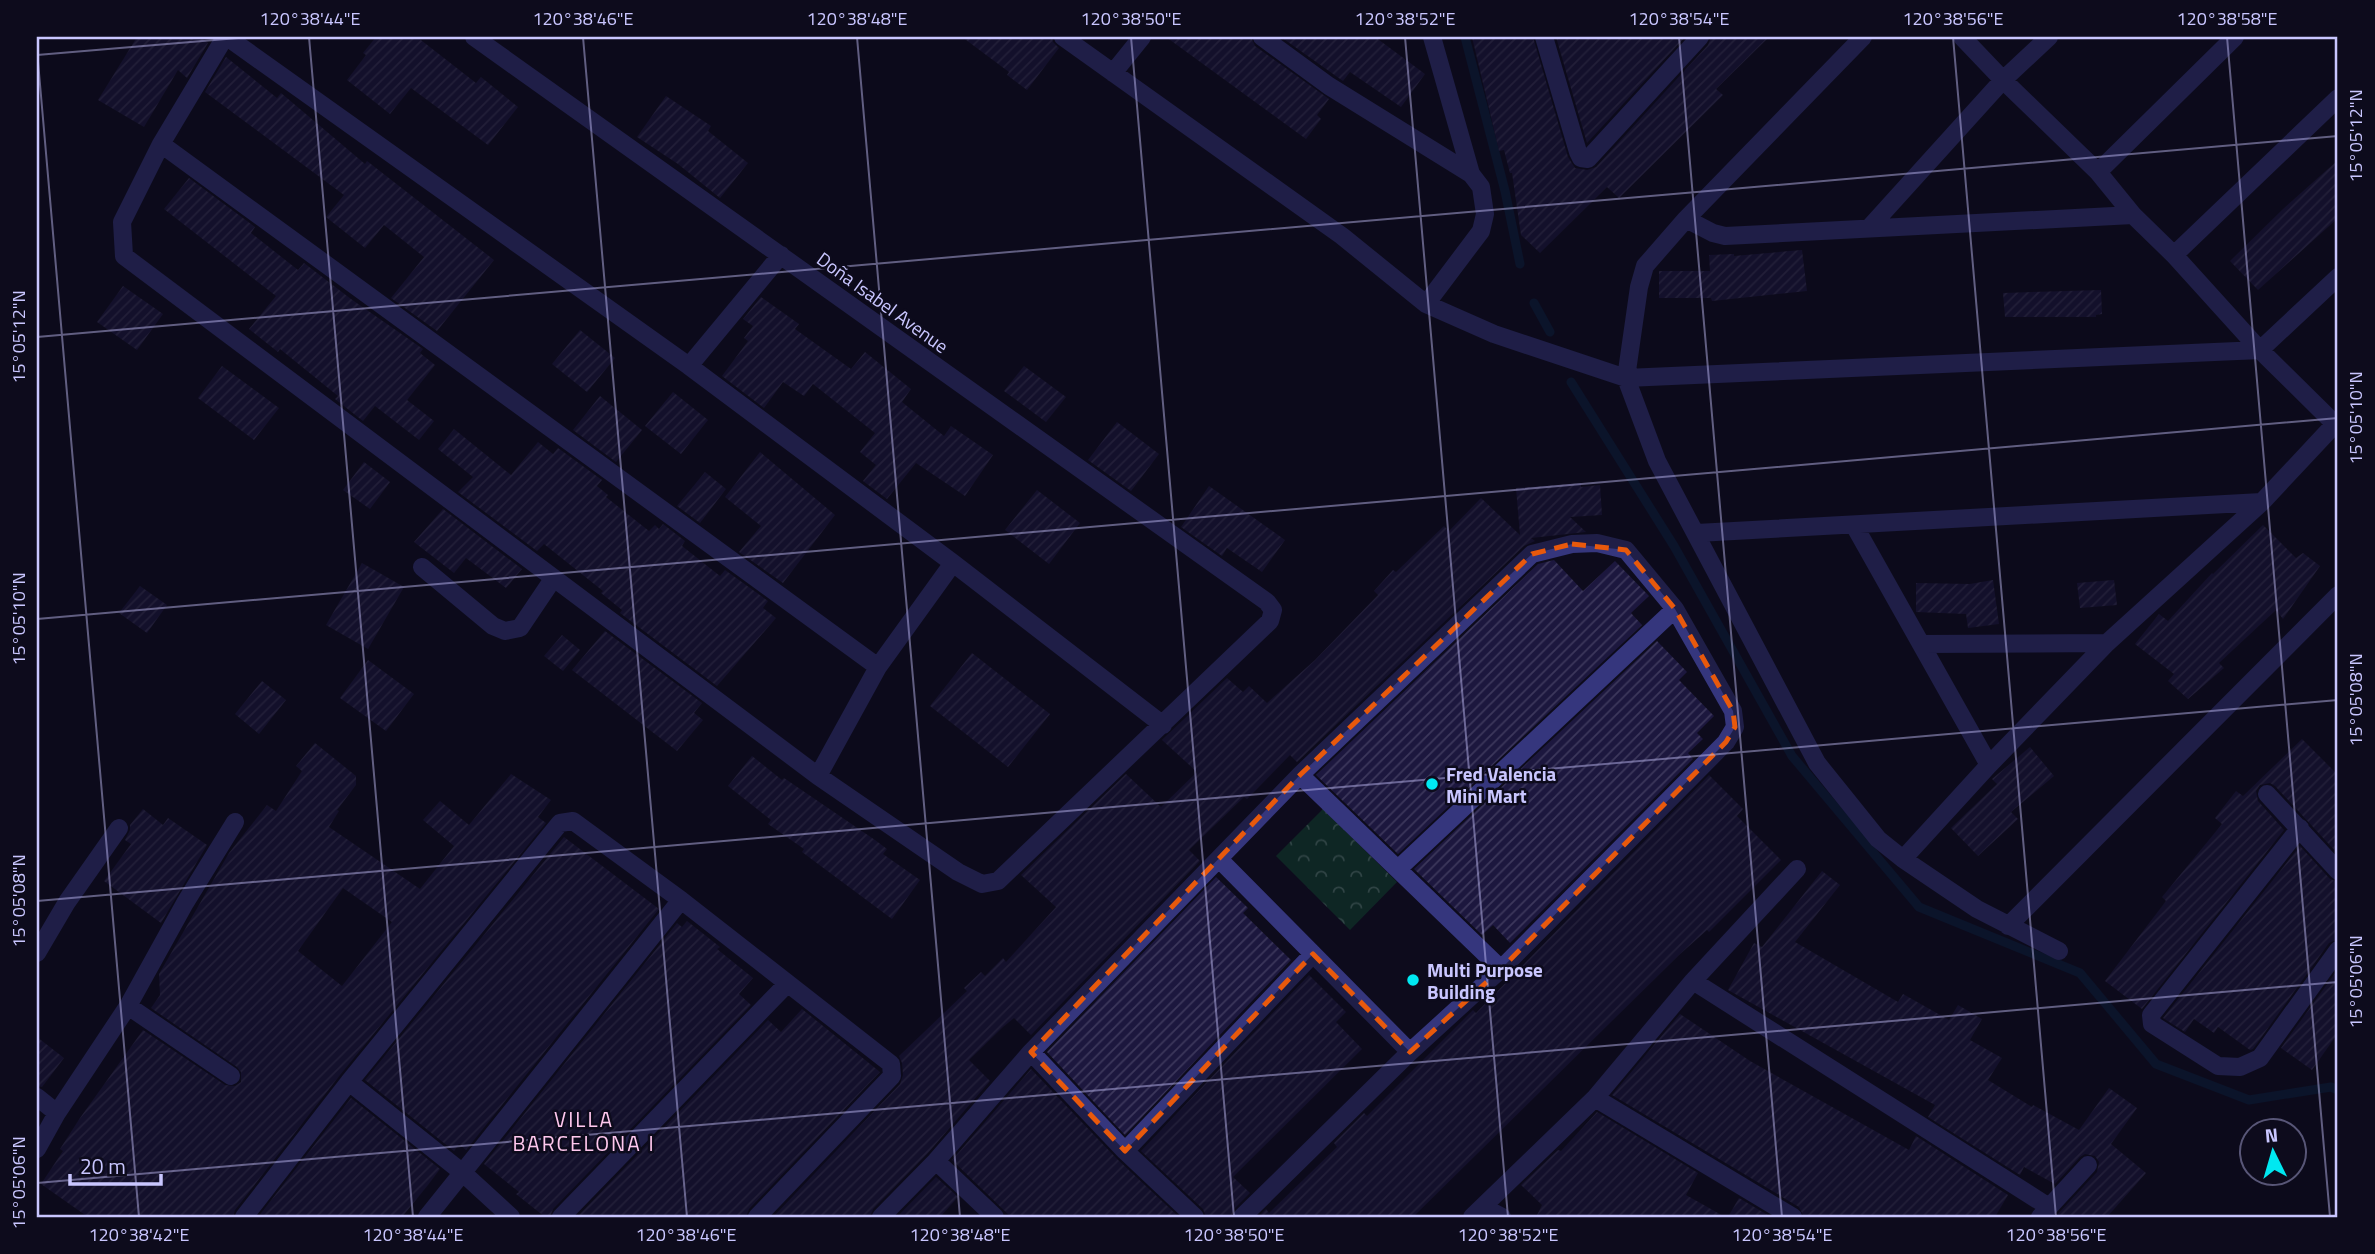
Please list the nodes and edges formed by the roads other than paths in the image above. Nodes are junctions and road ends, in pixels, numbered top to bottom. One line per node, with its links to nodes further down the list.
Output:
1 (226, 37): 17 (street); 28 (street)
2 (474, 37): 23 (street, Doña Isabel Avenue)
3 (1063, 37): 14 (street)
4 (1142, 37): 14 (street)
5 (1262, 37): 19 (street)
6 (1432, 37): 19 (street)
7 (1560, 37): 13 (street)
8 (1700, 37): 13 (street)
9 (1863, 37): 21 (street)
10 (1962, 37): 15 (street)
11 (2049, 37): 15 (street)
12 (2235, 37): 18 (street)
13 (1546, 44)
14 (1113, 74): 26 (street)
15 (2003, 80): 18 (street); 22 (street)
16 (2338, 98): 24 (street)
17 (161, 144): 36 (street); 41 (street)
18 (2098, 172): 20 (street)
19 (1471, 174): 26 (street)
20 (2133, 215): 22 (street); 24 (street)
21 (1686, 219): 22 (street); 29 (street)
22 (1869, 228)
23 (781, 255): 28 (street); 42 (street, Doña Isabel Avenue)
24 (2174, 255): 27 (street)
25 (2338, 277): 27 (street)
26 (1426, 304): 29 (street)
27 (2260, 350): 29 (street); 30 (street)
28 (690, 366): 34 (street)
29 (1626, 378): 33 (street)
30 (2336, 426): 31 (street)
31 (2262, 502): 32 (street); 39 (street)
32 (1854, 525): 33 (street); 40 (street)
33 (1697, 533): 51 (street)
34 (953, 563): 41 (street); 42 (street)
35 (422, 567): 36 (street)
36 (553, 579): 45 (street)
37 (2338, 595): 56 (street)
38 (1675, 609): 44 (street); 52 (street); 61 (street)
39 (2107, 643): 40 (street); 43 (street)
40 (1920, 644): 43 (street)
41 (878, 667): 45 (street)
42 (1163, 725): 45 (street)
43 (1989, 765): 51 (street)
44 (1300, 775): 50 (street); 52 (street)
45 (818, 776)
46 (2267, 794): 49 (street)
47 (235, 822): 64 (street)
48 (119, 828): 59 (street)
49 (2300, 828): 54 (street); 57 (street)
50 (1219, 859): 60 (street); 65 (street)
51 (1903, 859): 56 (street)
52 (1398, 869): 61 (street)
53 (1797, 869): 62 (street)
54 (2338, 871)
55 (681, 900): 63 (street); 68 (street); 76 (street)
56 (2008, 926): 58 (street)
57 (2338, 950)
58 (2059, 951)
59 (37, 953)
60 (1313, 954): 66 (street); 73 (street)
61 (1501, 969): 66 (street)
62 (1693, 981): 70 (street); 78 (street)
63 (787, 984): 82 (street); 83 (street)
64 (128, 1006): 67 (street); 71 (street)
65 (1031, 1052): 73 (street); 74 (street)
66 (1410, 1052): 87 (street)
67 (231, 1076)
68 (349, 1082): 76 (street); 79 (street)
69 (37, 1097): 71 (street)
70 (1595, 1098): 77 (street); 89 (street)
71 (57, 1113): 72 (street)
72 (37, 1149)
73 (1125, 1151): 86 (street)
74 (936, 1161): 84 (street); 85 (street)
75 (2088, 1165): 78 (street)
76 (463, 1173): 80 (street); 81 (street)
77 (1478, 1212): 88 (street)
78 (2044, 1212)
79 (244, 1217)
80 (427, 1217)
81 (511, 1217)
82 (561, 1217)
83 (757, 1217)
84 (881, 1217)
85 (995, 1217)
86 (1195, 1217)
87 (1242, 1217)
88 (1502, 1217)
89 (1793, 1217)

